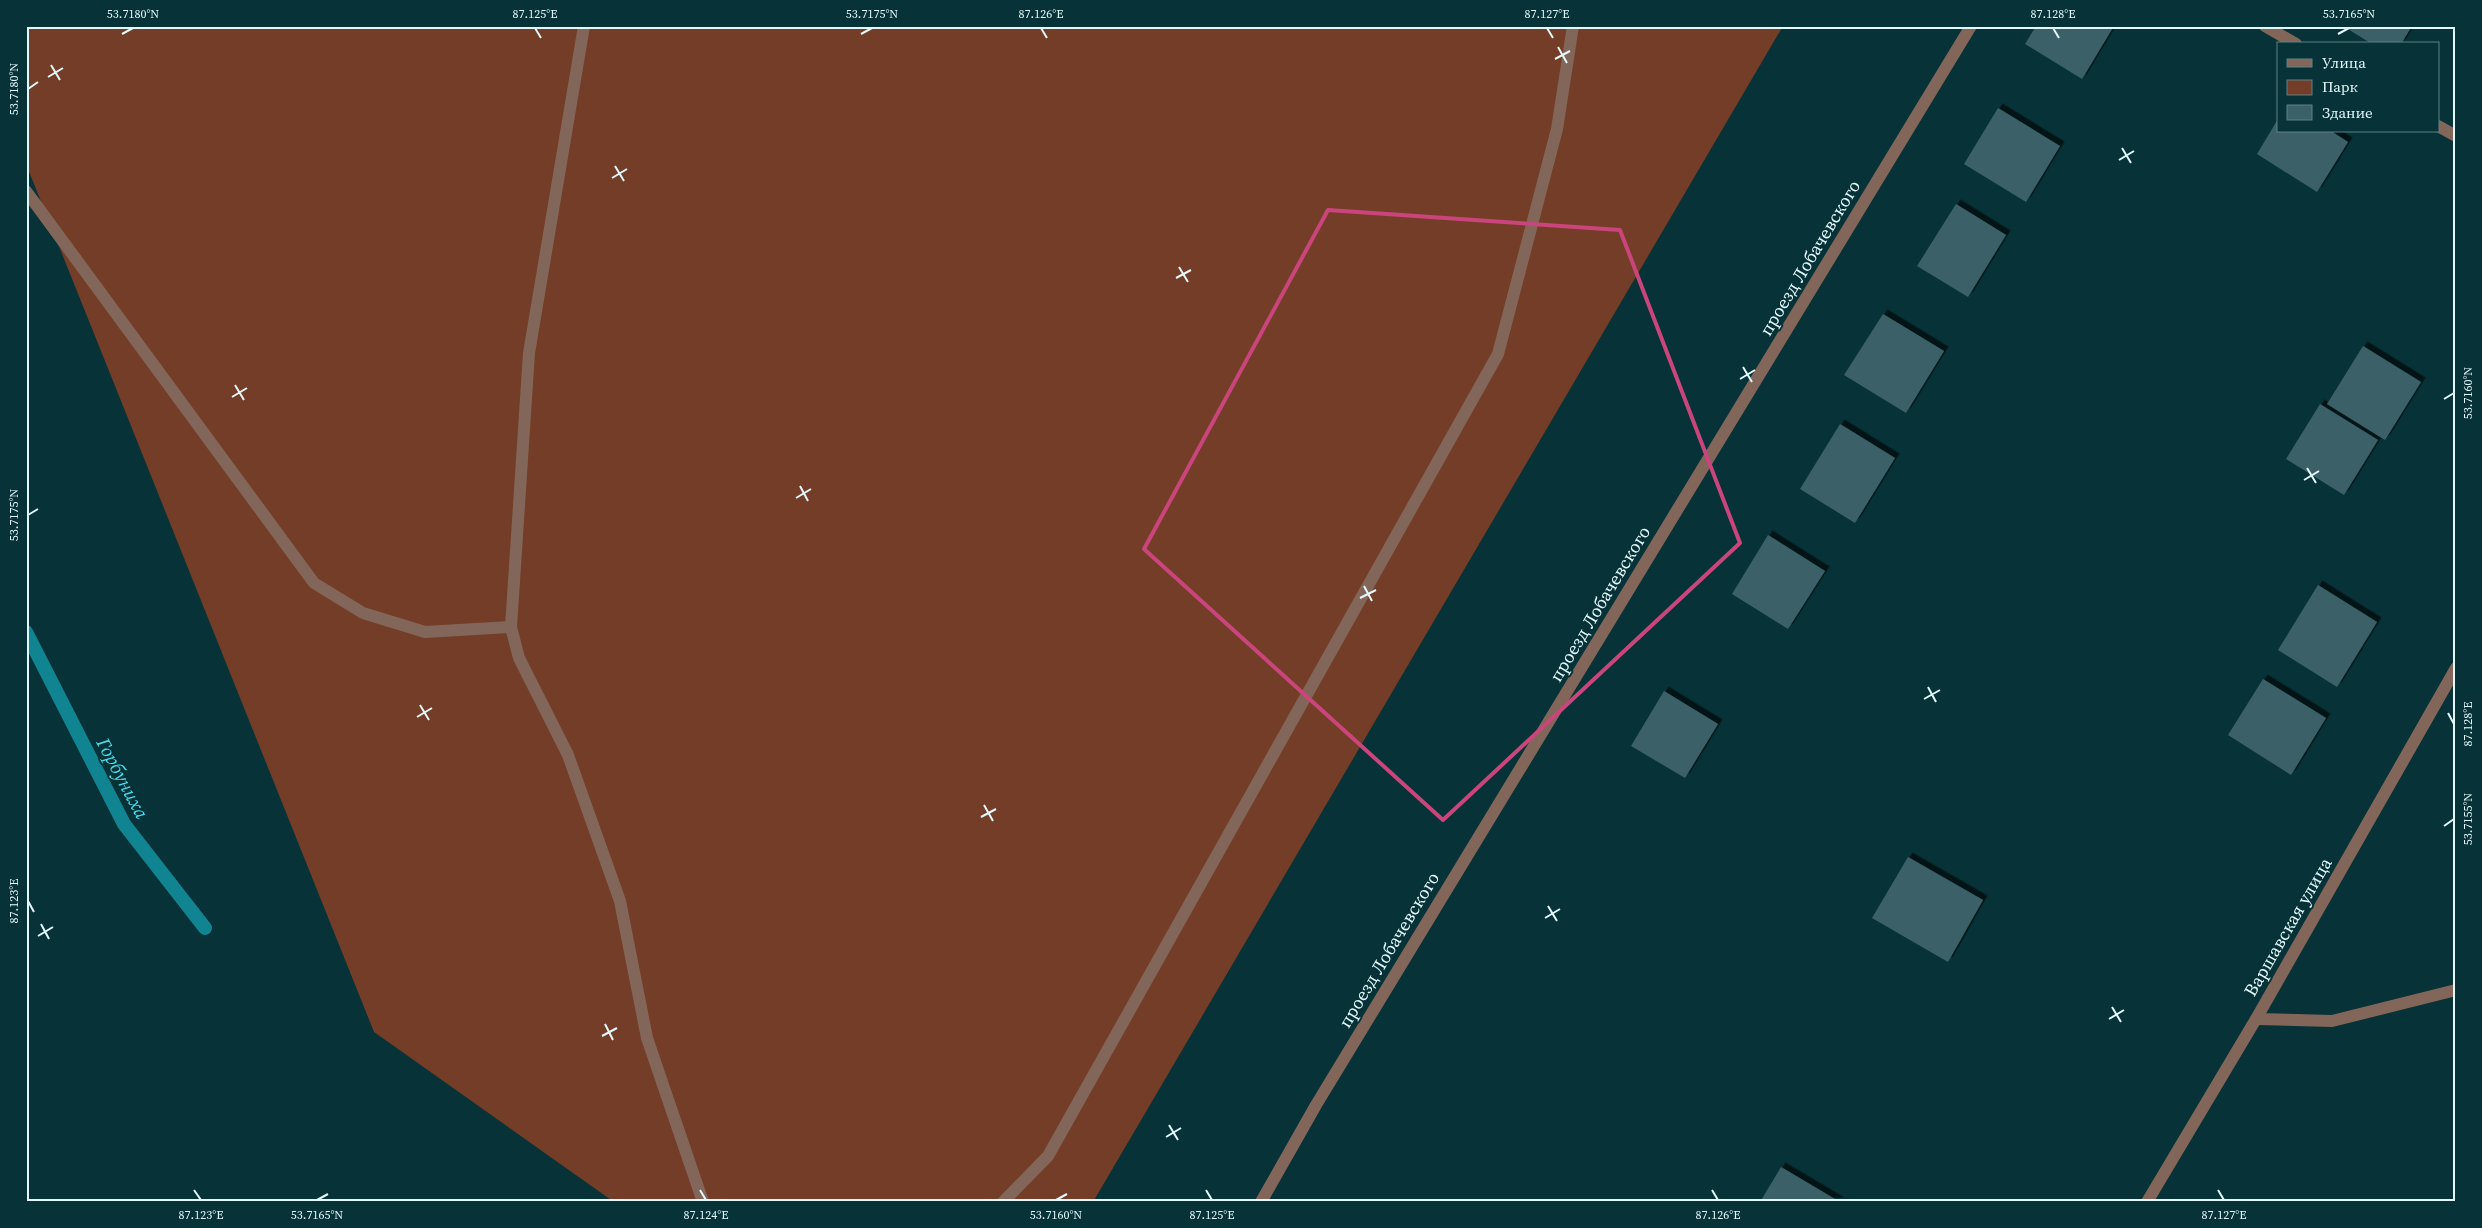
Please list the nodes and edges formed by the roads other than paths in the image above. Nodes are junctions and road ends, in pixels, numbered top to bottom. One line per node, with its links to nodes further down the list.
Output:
1 (584, 26): 9 (street)
2 (1573, 26): 14 (street)
3 (1971, 26): 15 (street, проезд Лобачевского)
4 (2265, 26): 5 (street)
5 (2293, 42)
6 (2440, 127): 7 (street)
7 (2456, 136)
8 (26, 191): 9 (street)
9 (511, 628): 13 (street)
10 (2456, 668): 12 (street, Варшавская улица)
11 (2456, 990): 12 (street)
12 (2256, 1019): 16 (street, Варшавская улица)
13 (703, 1202)
14 (1003, 1202)
15 (1261, 1202)
16 (2147, 1202)

